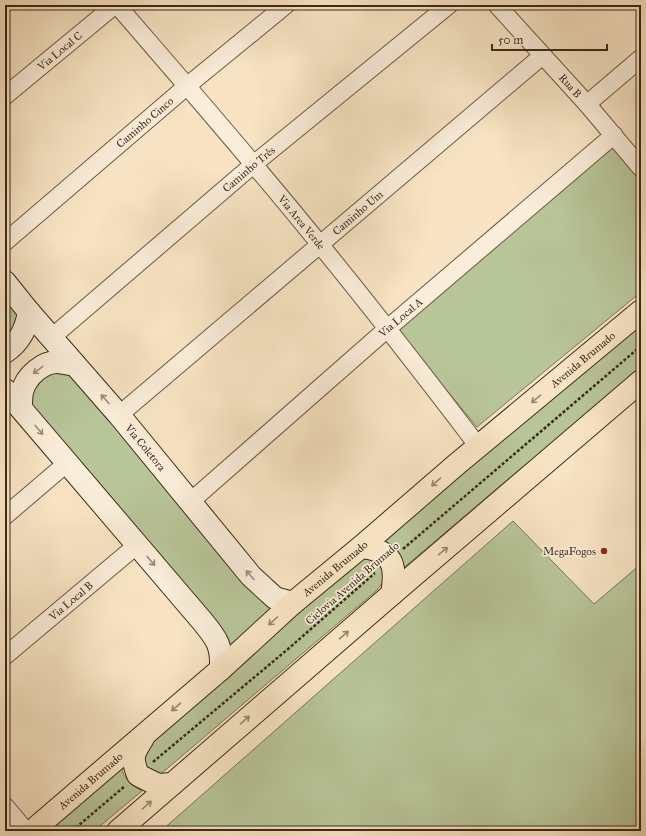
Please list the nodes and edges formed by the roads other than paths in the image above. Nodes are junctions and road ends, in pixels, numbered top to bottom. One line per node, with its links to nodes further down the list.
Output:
1 (116, 5): 7 (street, Via Area Verde); 8 (street, Via Local C)
2 (286, 5): 7 (street, Caminho Cinco)
3 (449, 5): 11 (street, Caminho Três)
4 (497, 5): 5 (street, Rua B)
5 (542, 56): 9 (street, Rua B); 14 (street, Caminho Um)
6 (641, 58): 9 (street)
7 (187, 86): 11 (street, Via Area Verde); 13 (street, Caminho Cinco)
8 (5, 96)
9 (587, 104): 10 (street, Rua B)
10 (614, 135): 12 (street, Rua B); 18 (street, Via Local A)
11 (254, 164): 14 (street, Via Area Verde); 19 (street, Caminho Três)
12 (641, 168)
13 (5, 242)
14 (321, 245): 18 (street, Via Area Verde); 25 (street, Caminho Um)
15 (5, 282): 17 (street, Via Coletora)
16 (641, 311): 26 (main road, Avenida Brumado, one-way to 26)
17 (29, 312): 19 (street, Via Coletora); 20 (street)
18 (388, 328): 26 (street, Via Area Verde); 28 (street, Via Local A)
19 (52, 338): 21 (street, Via Coletora)
20 (5, 352)
21 (75, 365): 24 (street, one-way to 24); 25 (street, Via Coletora, one-way to 21)
22 (641, 381): 32 (main road, one-way to 22)
23 (5, 390): 24 (street)
24 (21, 408): 27 (street, one-way to 27)
25 (119, 415): 28 (street, Via Coletora)
26 (478, 446): 31 (main road, Avenida Brumado, one-way to 31)
27 (67, 463): 29 (street); 30 (street)
28 (190, 502): 33 (street, Via Coletora, one-way to 28)
29 (5, 516)
30 (137, 545): 34 (street, Via Local B); 35 (street, one-way to 35)
31 (361, 547): 32 (main road); 33 (main road, Avenida Brumado)
32 (392, 594): 37 (main road, one-way to 32)
33 (293, 603): 35 (main road, Avenida Brumado, one-way to 35)
34 (5, 656)
35 (221, 668): 36 (main road, Avenida Brumado, one-way to 36)
36 (144, 735): 37 (main road); 40 (main road, Avenida Brumado)
37 (172, 784): 41 (main road, one-way to 37)
38 (5, 806): 39 (street)
39 (26, 831)
40 (32, 831)
41 (118, 831)

